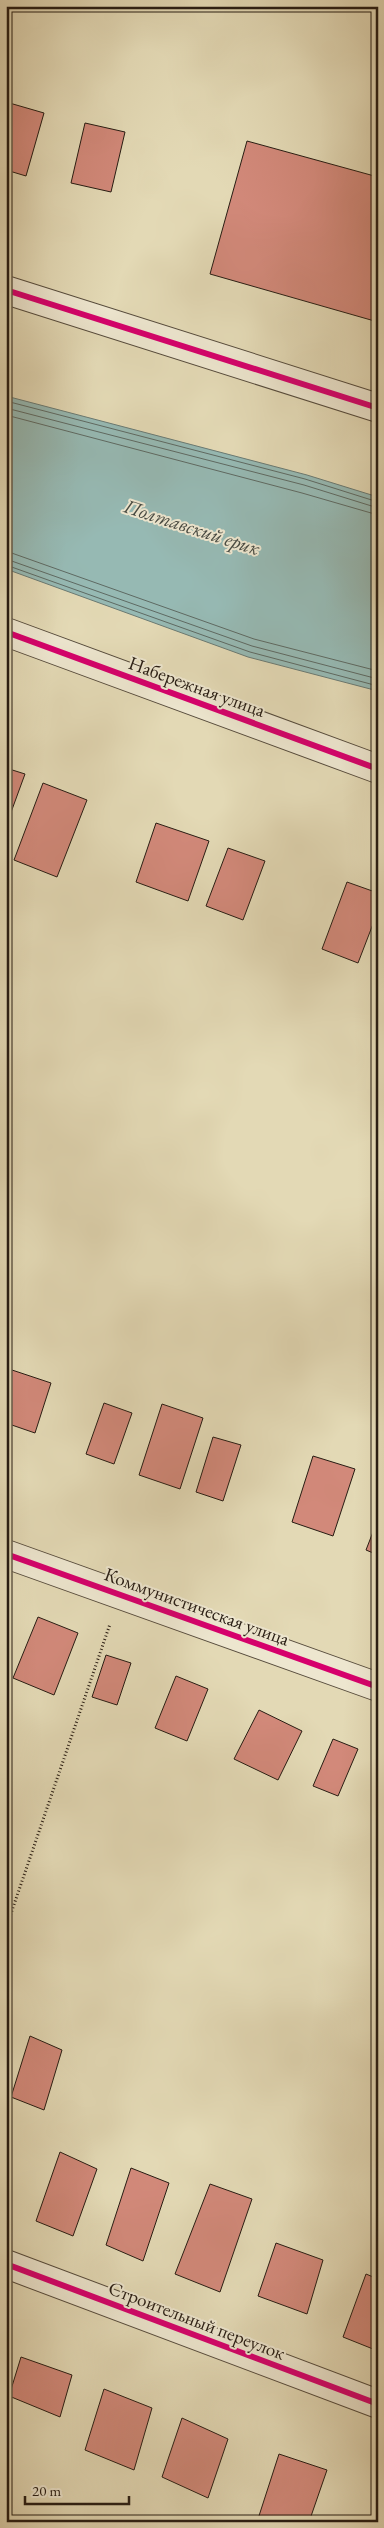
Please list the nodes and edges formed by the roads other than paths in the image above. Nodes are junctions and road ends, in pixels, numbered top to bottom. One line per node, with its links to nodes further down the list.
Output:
1 (6, 290): 2 (street)
2 (378, 408)
3 (6, 632): 4 (street, Набережная улица)
4 (378, 769)
5 (6, 1554): 6 (street, Коммунистическая улица)
6 (378, 1687)
7 (6, 2264): 8 (street, Строительный переулок)
8 (378, 2404)

